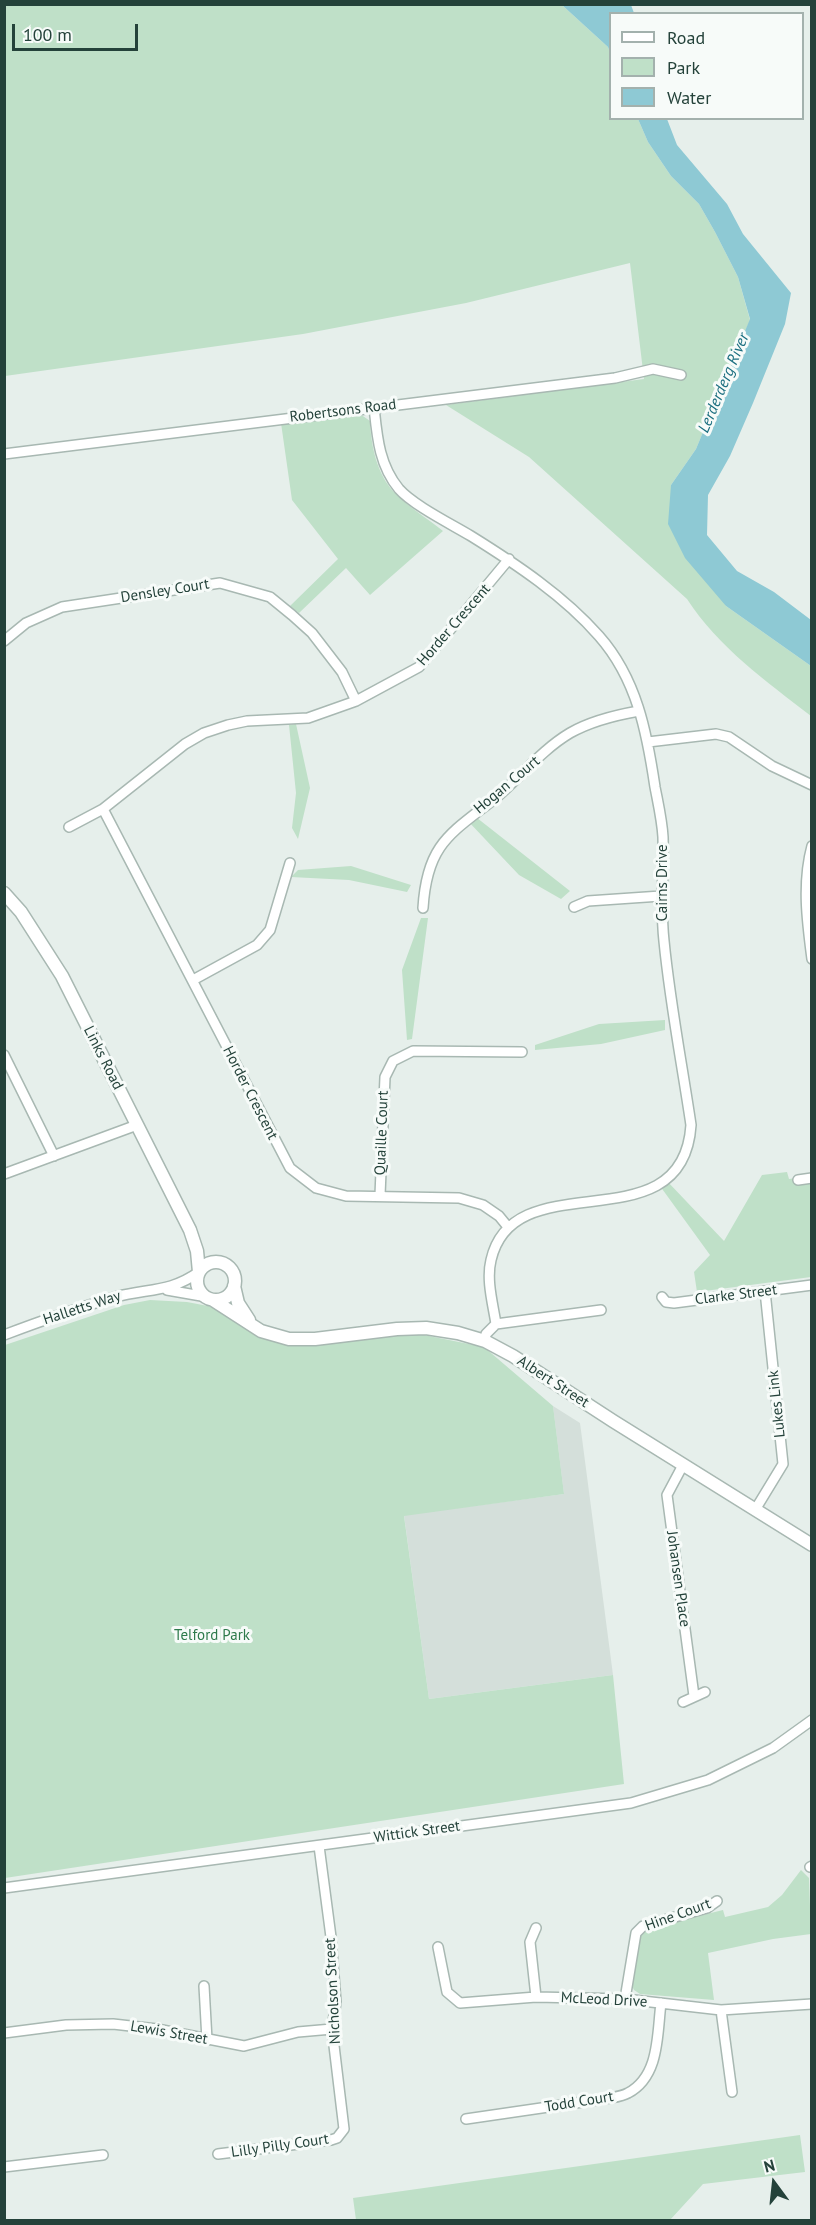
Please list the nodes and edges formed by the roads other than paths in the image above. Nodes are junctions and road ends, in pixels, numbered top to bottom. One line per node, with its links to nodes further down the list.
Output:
1 (681, 375): 2 (street, Robertsons Road)
2 (374, 407): 3 (street, Robertsons Road); 4 (street, Cairns Drive)
3 (4, 454)
4 (509, 559): 6 (street, Horder Crescent); 7 (street, Cairns Drive)
5 (4, 641): 6 (street, Densley Court)
6 (356, 701): 10 (street, Horder Crescent)
7 (639, 711): 8 (street, Cairns Drive); 17 (street, Hogan Court)
8 (648, 742): 9 (street); 15 (street, Cairns Drive)
9 (812, 785)
10 (103, 809): 11 (street, Horder Crescent); 20 (street, Horder Crescent)
11 (69, 827)
12 (812, 846): 18 (street)
13 (290, 863): 20 (street)
14 (4, 893): 23 (street, Links Road)
15 (661, 896): 16 (street); 29 (street, Cairns Drive)
16 (574, 907)
17 (423, 908)
18 (810, 938): 19 (street)
19 (812, 959)
20 (193, 980): 28 (street, Horder Crescent)
21 (522, 1052): 28 (street, Quaille Court)
22 (4, 1055): 24 (street)
23 (137, 1125): 24 (street); 30 (street, Links Road)
24 (54, 1156): 25 (street)
25 (4, 1174)
26 (812, 1178): 27 (street)
27 (798, 1180)
28 (380, 1195): 29 (street, Horder Crescent)
29 (508, 1227): 40 (street)
30 (190, 1230): 31 (street, Links Road); 32 (street, Links Road)
31 (219, 1262): 32 (street); 34 (street)
32 (199, 1272): 35 (street, Halletts Way); 38 (street)
33 (812, 1285): 36 (street, Clarke Street)
34 (234, 1286): 38 (street); 41 (street)
35 (161, 1289): 38 (street, Halletts Way); 42 (street, Halletts Way)
36 (765, 1291): 37 (street, Clarke Street); 45 (street, Lukes Link)
37 (662, 1298)
38 (210, 1299): 41 (street, Albert Street)
39 (601, 1310): 40 (street)
40 (496, 1324): 43 (street)
41 (261, 1331): 43 (street, Albert Street)
42 (4, 1335)
43 (485, 1341): 44 (street, Albert Street)
44 (683, 1465): 45 (street, Albert Street); 48 (street, Johansen Place)
45 (755, 1510): 46 (street, Albert Street)
46 (812, 1545)
47 (705, 1692): 48 (street)
48 (694, 1696): 49 (street)
49 (683, 1702)
50 (812, 1720): 51 (street, Wittick Street)
51 (319, 1846): 52 (street, Wittick Street); 62 (street, Nicholson Street)
52 (4, 1888)
53 (717, 1901): 58 (street, Hine Court)
54 (536, 1928): 57 (street)
55 (438, 1947): 57 (street, McLeod Drive)
56 (204, 1986): 64 (street)
57 (536, 1997): 58 (street, McLeod Drive)
58 (625, 1999): 59 (street, McLeod Drive)
59 (661, 2003): 61 (street, McLeod Drive); 66 (street, Todd Court)
60 (812, 2004): 61 (street, McLeod Drive)
61 (721, 2010): 65 (street)
62 (333, 2029): 64 (street, Lewis Street); 67 (street, Nicholson Street)
63 (4, 2033): 64 (street, Lewis Street)
64 (207, 2040)
65 (732, 2092)
66 (466, 2119)
67 (341, 2135): 68 (street, Lilly Pilly Court)
68 (218, 2154)
69 (103, 2155): 70 (street)
70 (4, 2167)

